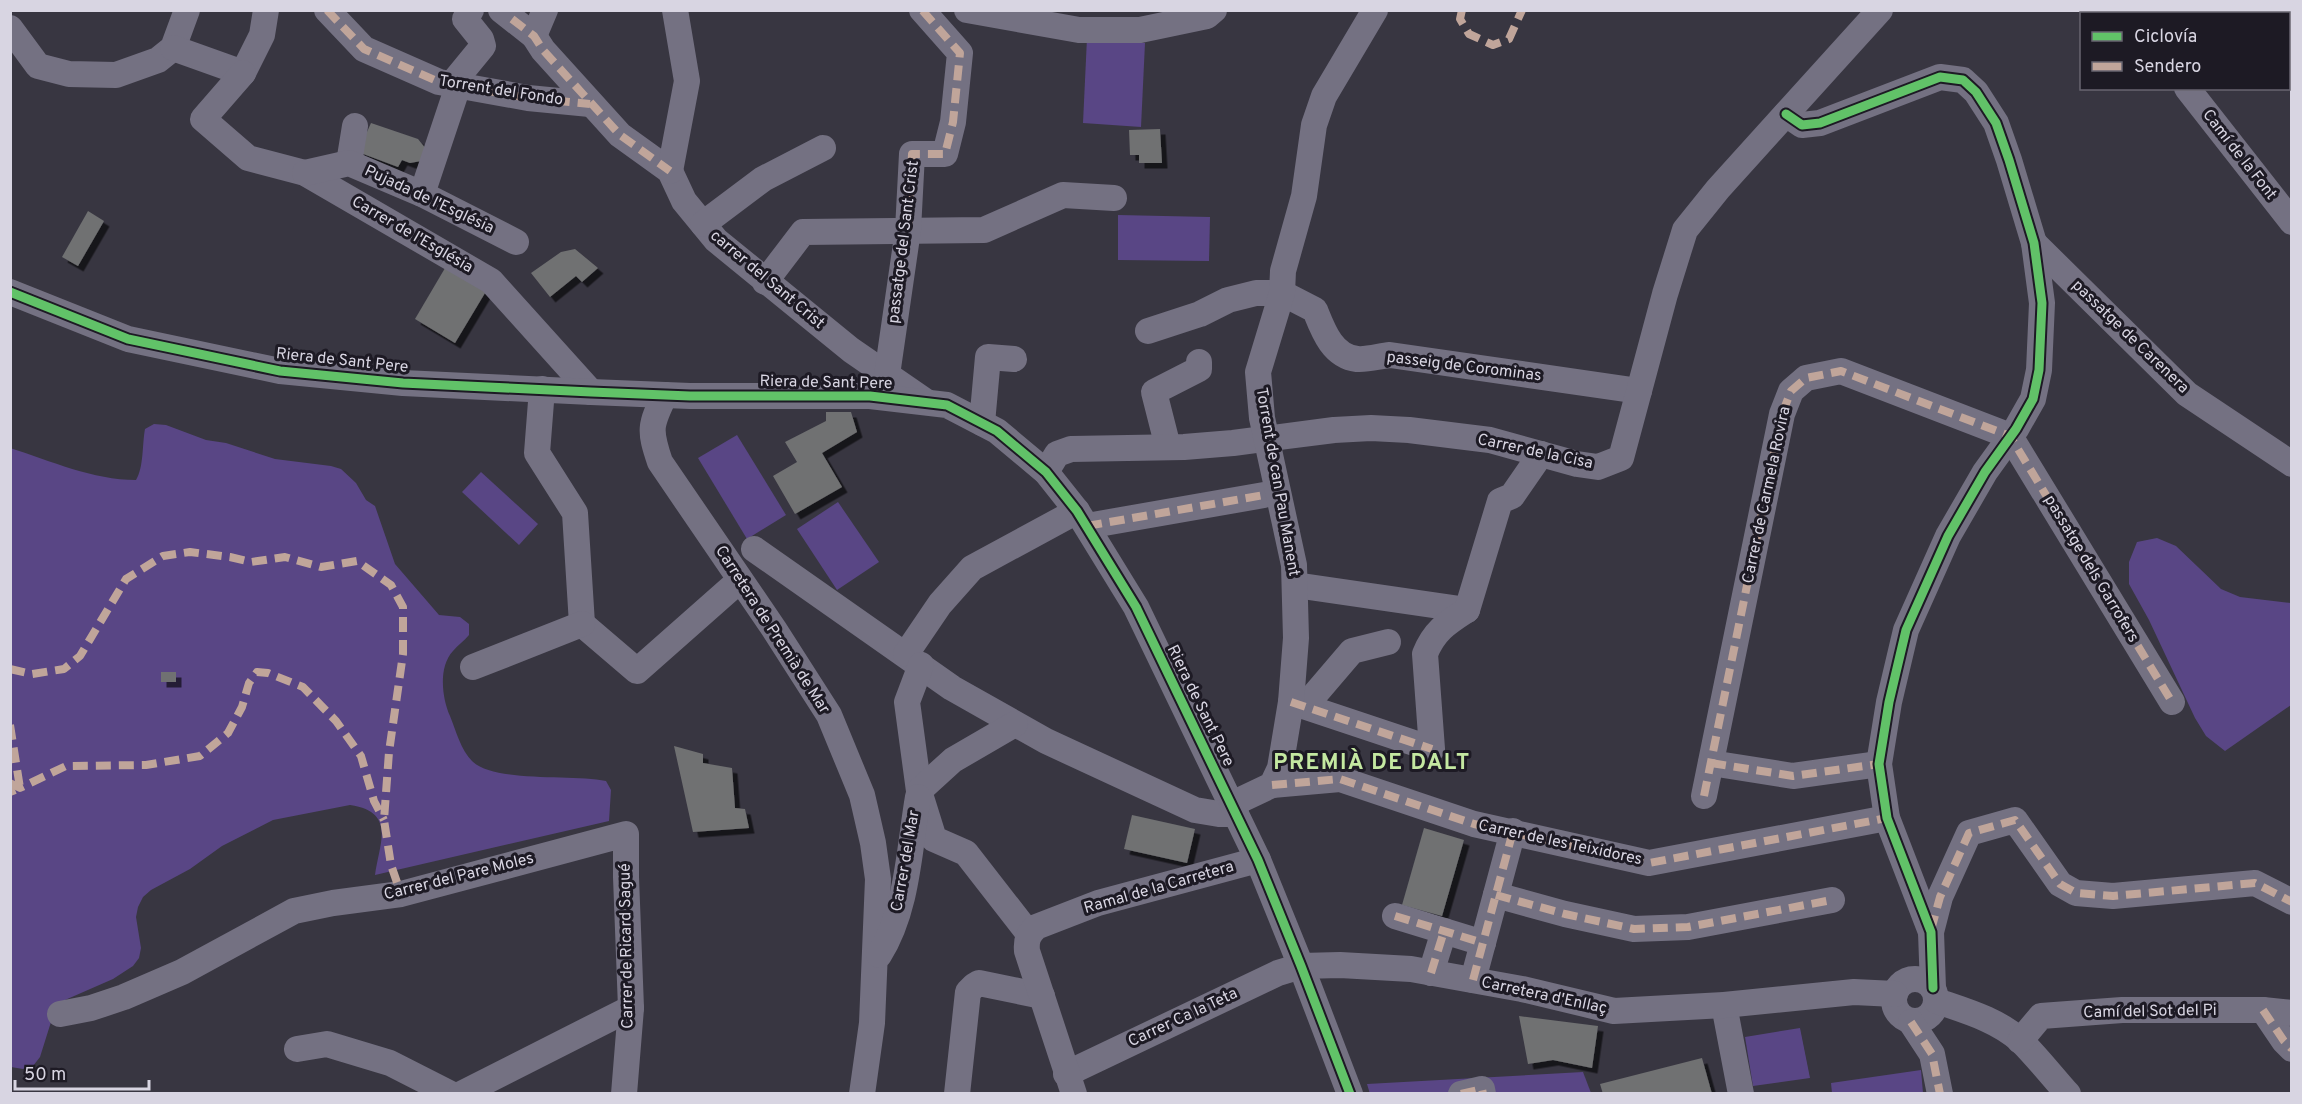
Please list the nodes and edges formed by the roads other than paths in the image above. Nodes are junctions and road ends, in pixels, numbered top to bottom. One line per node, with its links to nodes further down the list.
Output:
1 (187, 10): 15 (street)
2 (266, 10): 16 (street)
3 (327, 10): 17 (street, Torrent del Fondo)
4 (471, 10): 17 (street)
5 (501, 10): 14 (street, carrer del Sant Crist)
6 (545, 10): 14 (street)
7 (675, 10): 24 (street)
8 (922, 10): 30 (street, passatge del Sant Crist)
9 (967, 10): 10 (street)
10 (1214, 10)
11 (1375, 10): 35 (street, Torrent de can Pau Manent)
12 (1880, 10): 20 (street, Carrer de la Cisa)
13 (10, 28): 15 (street)
14 (534, 36): 19 (street, carrer del Sant Crist)
15 (173, 48): 16 (street)
16 (243, 73): 25 (street, Carrer de l'Església)
17 (454, 85): 19 (street, Torrent del Fondo); 26 (street)
18 (2189, 90): 28 (street, Camí de la Font)
19 (590, 104): 24 (street, carrer del Sant Crist)
20 (1786, 114): 32 (street); 41 (street, Carrer de la Cisa)
21 (355, 126): 23 (street)
22 (823, 148): 29 (street)
23 (349, 163): 25 (street, Pujada de l'Església); 26 (street, Pujada de l'Església)
24 (670, 171): 29 (street, carrer del Sant Crist)
25 (304, 173): 42 (street, Carrer de l'Església)
26 (422, 194): 31 (street, Pujada de l'Església)
27 (1114, 198): 30 (street)
28 (2292, 222)
29 (703, 224): 33 (street, carrer del Sant Crist)
30 (908, 231): 33 (street); 39 (street, passatge del Sant Crist)
31 (516, 242)
32 (2034, 243): 46 (street); 50 (street, passatge de Carenera)
33 (765, 282): 39 (street, carrer del Sant Crist)
34 (10, 292): 40 (street, Riera de Sant Pere)
35 (1282, 292): 36 (street); 41 (street, passeig de Corominas); 47 (street, Torrent de can Pau Manent)
36 (1148, 331)
37 (1014, 359): 45 (street)
38 (1199, 362): 48 (street)
39 (887, 375): 44 (street, carrer del Sant Crist)
40 (542, 389): 42 (street, Riera de Sant Pere); 58 (street)
41 (1639, 391): 49 (street, Carrer de la Cisa)
42 (591, 392): 43 (street, Riera de Sant Pere)
43 (665, 395): 44 (street, Riera de Sant Pere); 55 (street, Carretera de Premià de Mar)
44 (928, 403): 45 (street, Riera de Sant Pere)
45 (982, 423): 51 (street, Riera de Sant Pere)
46 (2010, 436): 62 (street, passatge dels Garrofers); 65 (street, Carrer de Carmela Rovira); 66 (street)
47 (1266, 438): 48 (street, Carrer de la Cisa); 49 (street, Carrer de la Cisa); 56 (street, Torrent de can Pau Manent)
48 (1168, 447): 51 (street, Carrer de la Cisa)
49 (1541, 454): 57 (street)
50 (2292, 464)
51 (1046, 472): 53 (street, Riera de Sant Pere)
52 (1264, 495): 53 (street, Carrer del Mar)
53 (1082, 519): 60 (street, Carrer del Mar); 70 (street, Riera de Sant Pere)
54 (754, 549): 60 (street)
55 (740, 580): 58 (street); 83 (street, Carretera de Premià de Mar)
56 (1295, 585): 57 (street); 63 (street, Torrent de can Pau Manent)
57 (1467, 610): 63 (street)
58 (582, 624): 61 (street)
59 (1388, 642): 63 (street)
60 (913, 660): 64 (street); 68 (street, Carrer del Mar)
61 (473, 667)
62 (2172, 702)
63 (1298, 704): 67 (street, Torrent de can Pau Manent)
64 (1015, 723): 68 (street); 70 (street)
65 (1711, 763): 66 (street); 69 (street, Carrer de Carmela Rovira)
66 (1879, 765): 71 (street)
67 (1272, 785): 70 (street); 72 (street, Carrer de les Teixidores)
68 (919, 791): 81 (street); 83 (street, Carrer del Mar)
69 (1704, 796)
70 (1234, 809): 74 (street, Riera de Sant Pere)
71 (1887, 818): 72 (street, Carrer de les Teixidores); 80 (street)
72 (1513, 831): 75 (street)
73 (627, 834): 91 (street, Carrer de Ricard Sagué); 94 (street, Carrer del Pare Moles)
74 (1258, 860): 81 (street, Ramal de la Carretera); 84 (street, Riera de Sant Pere)
75 (1496, 895): 76 (street); 82 (street)
76 (1832, 900)
77 (2292, 902): 80 (street)
78 (1395, 916): 79 (street)
79 (1444, 931): 82 (street); 85 (street)
80 (1931, 933): 88 (street)
81 (1029, 934): 89 (street)
82 (1483, 943): 86 (street)
83 (874, 961): 103 (street, Carretera de Premià de Mar)
84 (1301, 966): 85 (street, Carretera d'Enllaç); 99 (street, Carrer Ca la Teta); 105 (street, Riera de Sant Pere)
85 (1431, 973): 86 (street, Carretera d'Enllaç)
86 (1473, 980): 90 (street, Carretera d'Enllaç)
87 (1894, 994): 88 (street); 90 (street, Carretera d'Enllaç); 95 (street)
88 (1935, 995): 95 (street); 96 (street)
89 (1042, 996): 99 (street); 104 (street)
90 (1724, 1005): 106 (street)
91 (630, 1008): 101 (street); 102 (street, Carrer de Ricard Sagué)
92 (2263, 1010): 93 (street, Camí del Sot del Pi); 96 (street, Camí del Sot del Pi); 98 (street)
93 (2292, 1013)
94 (60, 1014)
95 (1911, 1022): 107 (street)
96 (2020, 1041): 108 (street)
97 (297, 1049): 100 (street)
98 (2292, 1049)
99 (1066, 1087)
100 (451, 1094)
101 (461, 1094)
102 (624, 1094)
103 (862, 1094)
104 (957, 1094)
105 (1350, 1094)
106 (1741, 1094)
107 (1940, 1094)
108 (2068, 1094)

